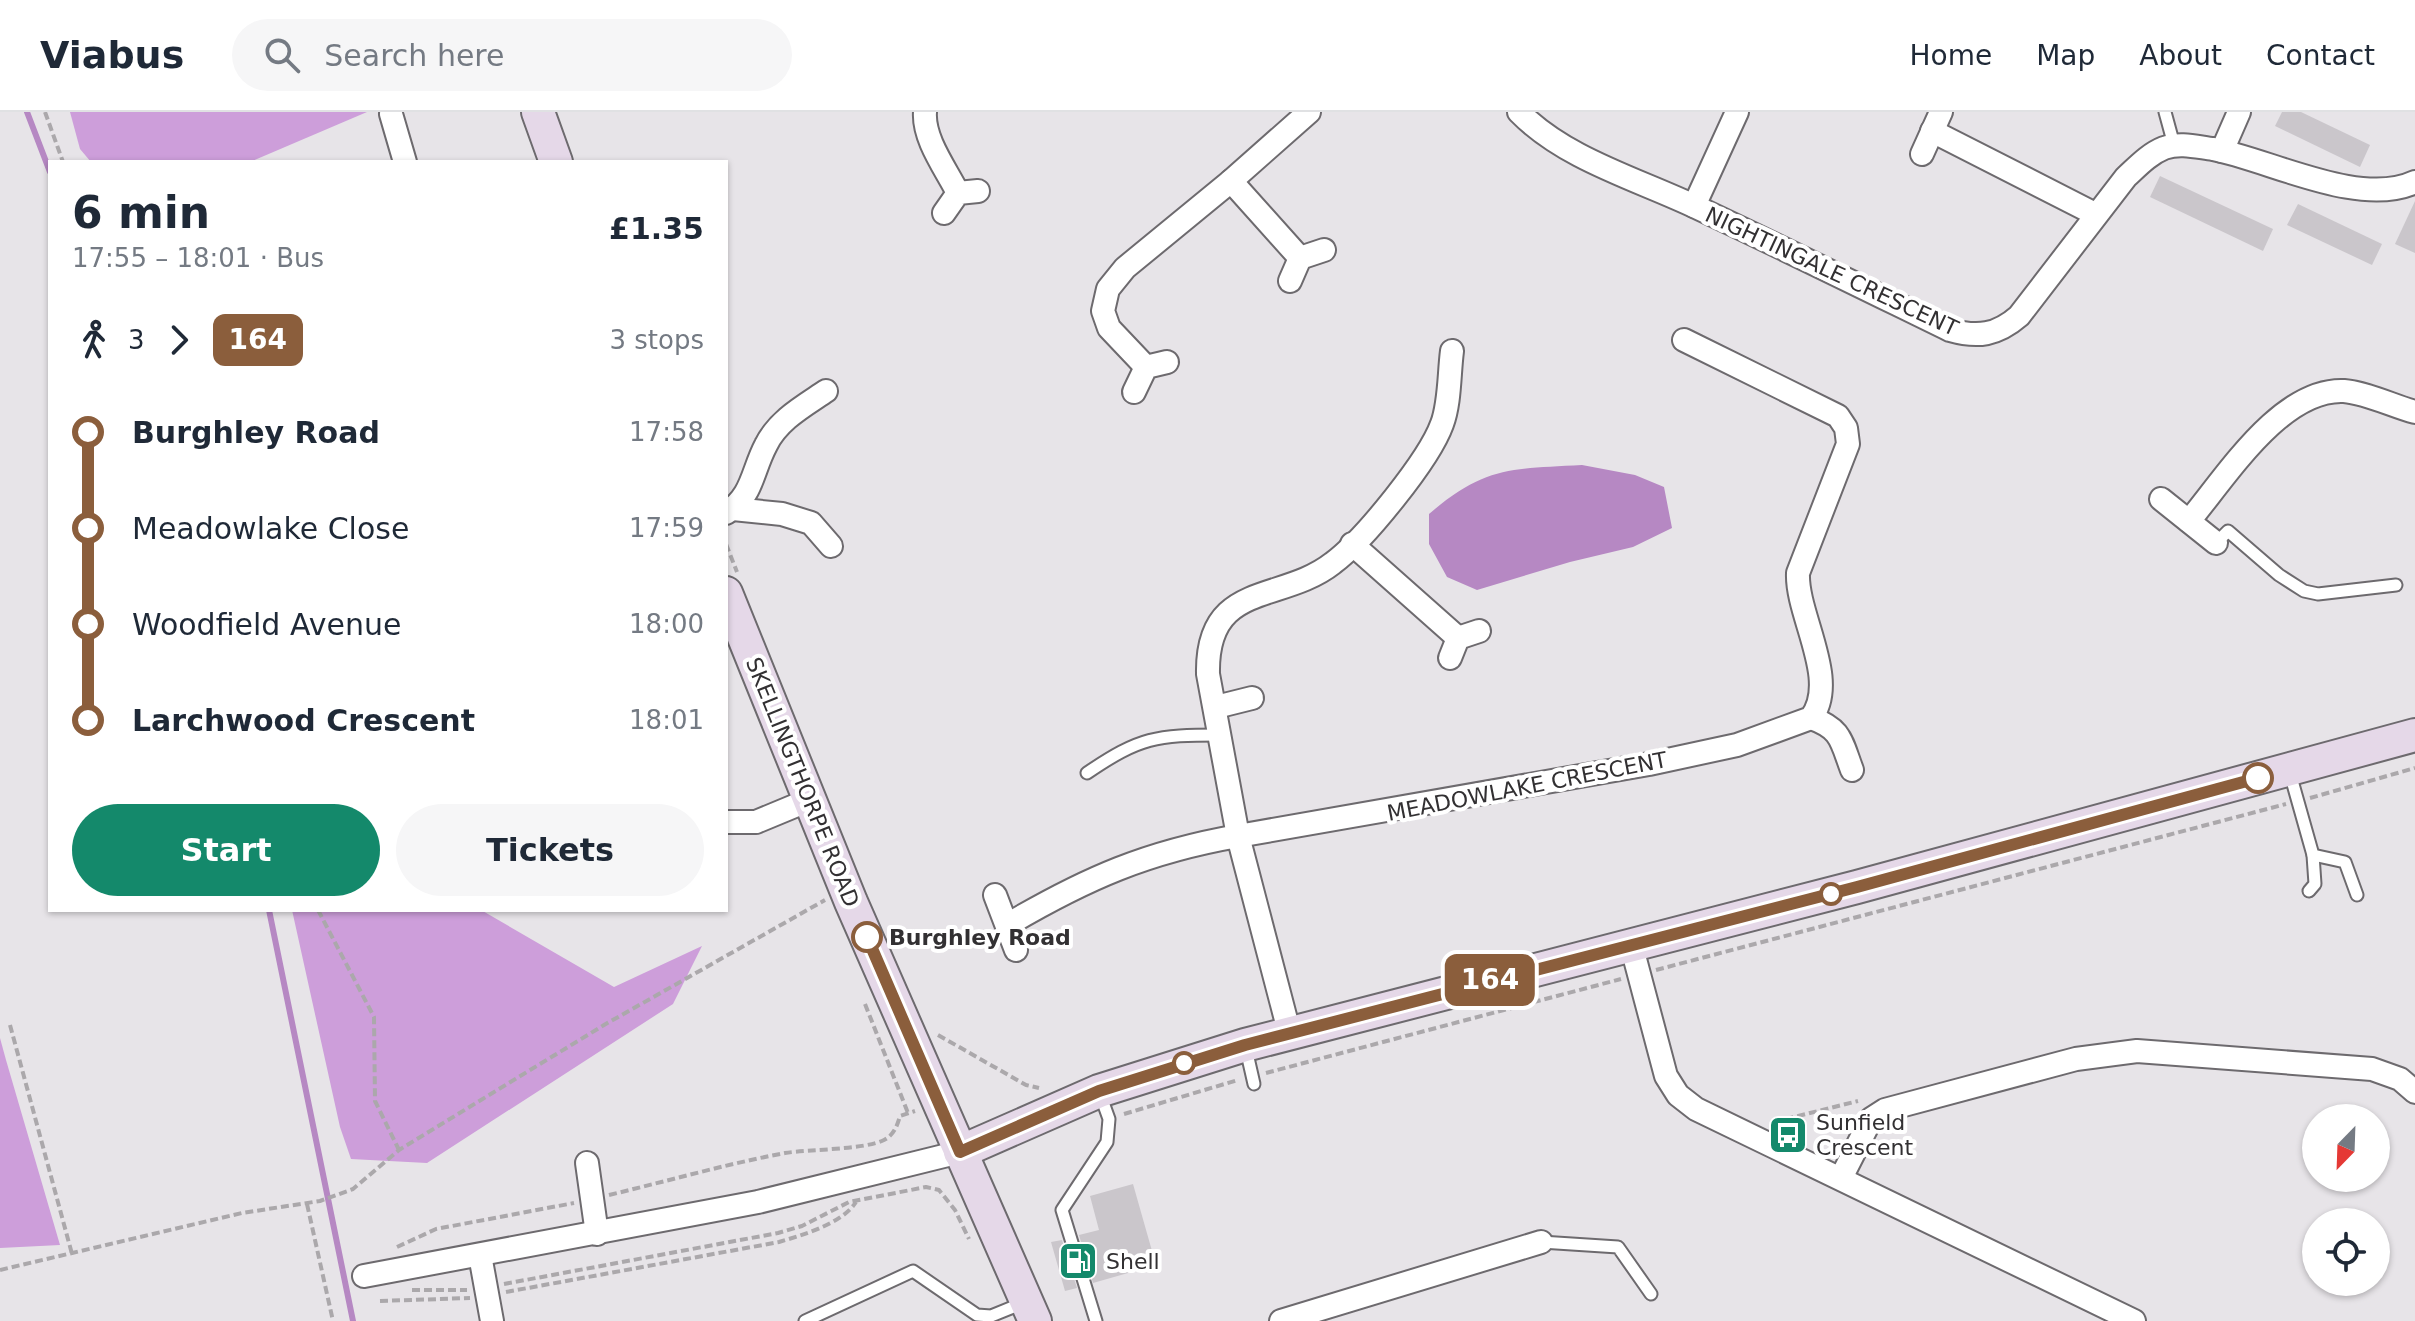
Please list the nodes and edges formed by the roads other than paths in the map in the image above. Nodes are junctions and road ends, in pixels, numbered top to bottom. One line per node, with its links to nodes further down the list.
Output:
1 (538, 112): 14 (street)
2 (925, 112): 18 (street)
3 (1309, 112): 15 (street)
4 (1519, 112): 17 (street, NIGHTINGALE CRESCENT)
5 (1737, 112): 17 (street)
6 (2165, 112): 10 (lane)
7 (2239, 112): 11 (street)
8 (391, 114): 13 (street)
9 (1937, 122): 12 (street); 19 (street)
10 (2174, 145): 11 (street); 19 (street, NIGHTINGALE CRESCENT)
11 (2222, 151): 16 (street)
12 (1922, 154)
13 (404, 160)
14 (555, 160)
15 (1231, 181): 21 (street); 26 (street)
16 (2415, 182)
17 (1694, 206): 19 (street, NIGHTINGALE CRESCENT)
18 (944, 213)
19 (2095, 214)
20 (1324, 250): 21 (street)
21 (1300, 258): 22 (street)
22 (1290, 281)
23 (1684, 340): 39 (street)
24 (1452, 351): 32 (street)
25 (826, 391): 29 (street)
26 (1134, 392)
27 (2415, 412): 30 (street)
28 (2161, 499): 30 (street)
29 (729, 511): 33 (street)
30 (2189, 521): 31 (street)
31 (2216, 543): 34 (lane)
32 (1352, 544): 36 (street); 38 (street)
33 (831, 546)
34 (2396, 585)
35 (728, 598): 45 (street, SKELLINGTHORPE ROAD)
36 (1462, 642)
37 (1252, 698): 38 (street)
38 (1216, 707): 40 (street)
39 (1811, 718): 42 (street); 47 (street, MEADOWLAKE CRESCENT)
40 (1220, 735): 44 (lane); 47 (street)
41 (2415, 736): 43 (street)
42 (1852, 770)
43 (2288, 770): 48 (lane); 53 (street)
44 (1087, 773)
45 (809, 800): 46 (street); 60 (street, SKELLINGTHORPE ROAD)
46 (728, 822)
47 (1238, 836): 52 (street, MEADOWLAKE CRESCENT); 55 (street)
48 (2313, 855): 49 (lane); 51 (lane)
49 (2309, 891)
50 (995, 895): 52 (street)
51 (2357, 895)
52 (1007, 925): 54 (street)
53 (1631, 944): 55 (street); 62 (street)
54 (1016, 950)
55 (1290, 1035): 56 (street)
56 (1245, 1045): 57 (lane); 58 (street)
57 (1254, 1084)
58 (1099, 1091): 60 (street); 71 (lane)
59 (2415, 1092): 62 (street)
60 (960, 1152): 63 (street); 68 (street, SKELLINGTHORPE ROAD)
61 (587, 1163): 63 (street)
62 (1841, 1178): 73 (street)
63 (597, 1234): 65 (street)
64 (1541, 1242): 67 (lane); 72 (street)
65 (480, 1255): 66 (street); 69 (street)
66 (364, 1276)
67 (1651, 1294)
68 (1031, 1311): 70 (lane)
69 (492, 1321)
70 (805, 1321)
71 (1096, 1321)
72 (1281, 1321)
73 (2134, 1321)

